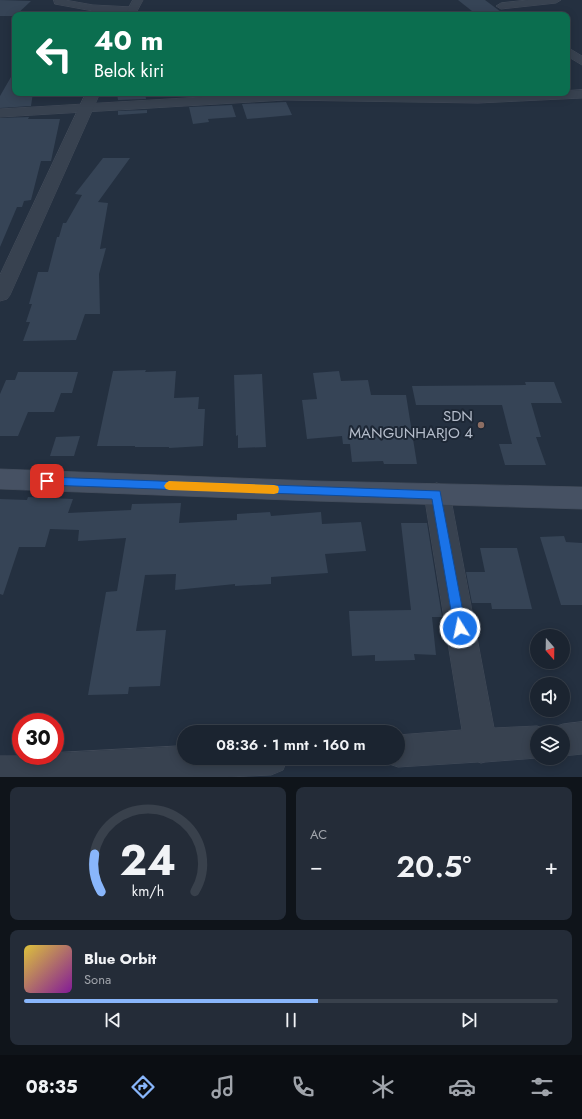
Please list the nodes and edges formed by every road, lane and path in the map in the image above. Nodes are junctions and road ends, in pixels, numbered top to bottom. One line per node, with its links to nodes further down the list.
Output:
1 (59, 0): 6 (street)
2 (138, 0): 6 (street)
3 (491, 0): 5 (street)
4 (556, 0): 5 (street)
5 (500, 6): 7 (street)
6 (131, 12)
7 (509, 12)
8 (570, 53): 9 (street)
9 (582, 61)
10 (582, 94): 11 (street)
11 (570, 95)
12 (285, 96): 14 (street)
13 (285, 96): 15 (street)
14 (540, 96)
15 (90, 100): 16 (street); 17 (street)
16 (0, 113)
17 (0, 295)
18 (0, 479): 19 (main road)
19 (437, 494): 20 (main road); 24 (street)
20 (582, 498)
21 (582, 738): 22 (street)
22 (570, 739)
23 (530, 743): 24 (street)
24 (481, 747): 25 (street)
25 (405, 751)
26 (177, 763): 27 (street)
27 (0, 773)

